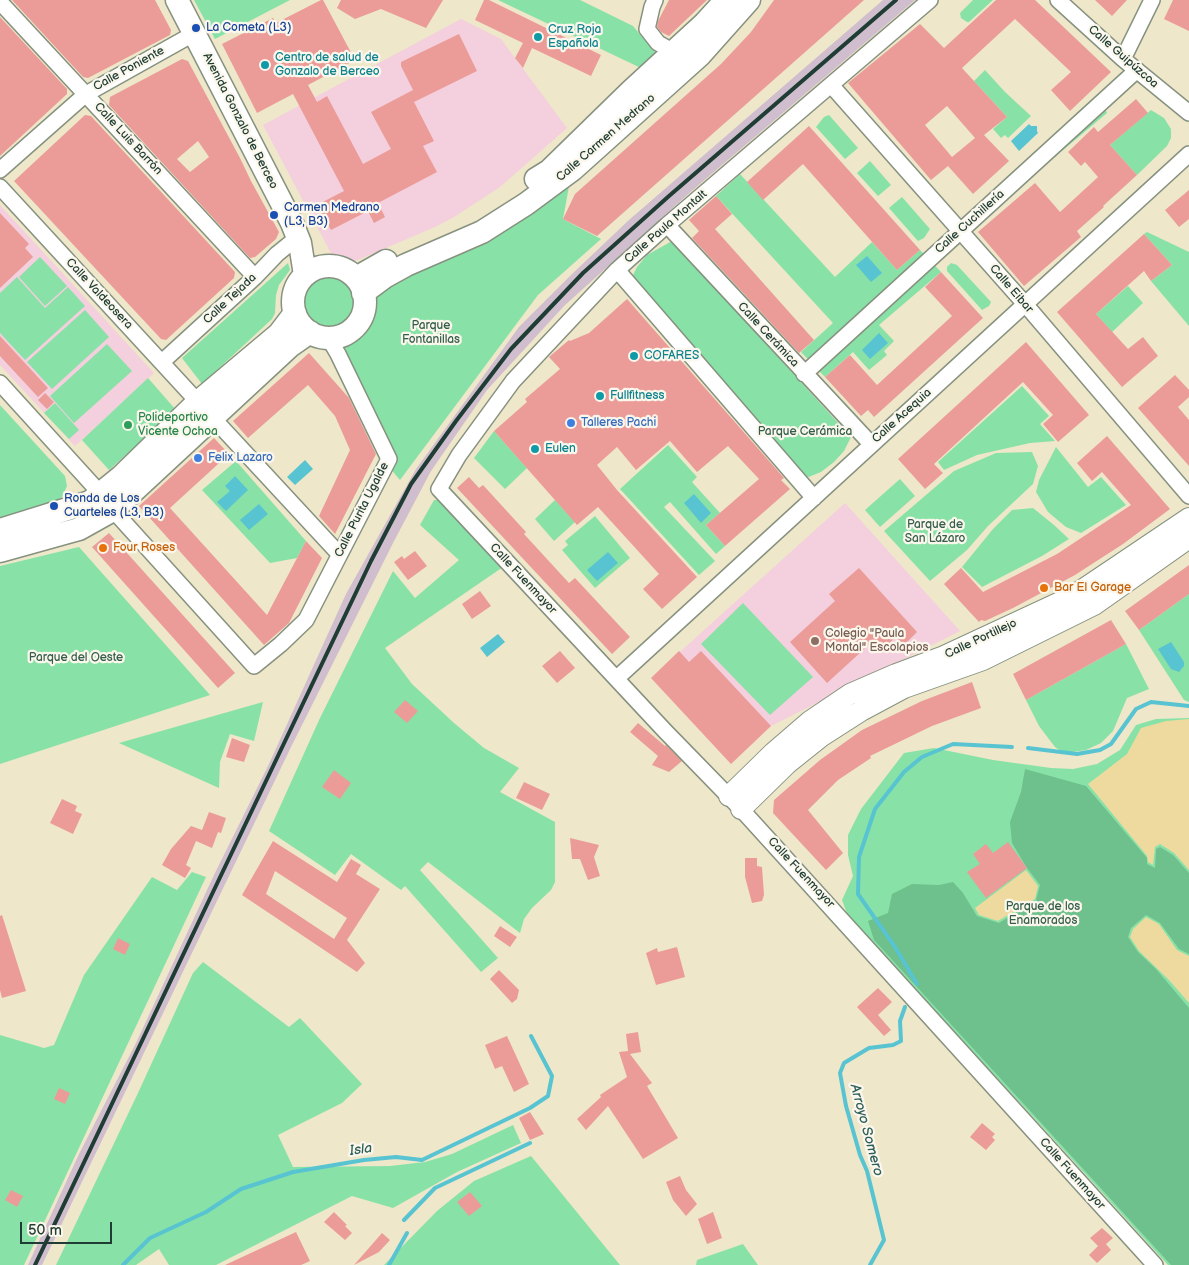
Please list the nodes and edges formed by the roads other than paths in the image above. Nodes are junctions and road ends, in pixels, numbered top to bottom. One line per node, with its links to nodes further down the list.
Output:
1 (176, 0): 9 (main road, Avenida Gonzalo de Berceo)
2 (655, 0): 10 (street)
3 (726, 0): 10 (main road, Calle Carmen Medrano)
4 (749, 0): 26 (main road, Calle Carmen Medrano)
5 (930, 0): 13 (street, Calle Paula Montalt)
6 (1058, 0): 11 (street, Calle Guipúzcoa)
7 (1152, 0): 11 (street)
8 (0, 2): 14 (street, Calle Luis Barrón)
9 (195, 34): 14 (street, Calle Poniente); 21 (main road, Avenida Gonzalo de Berceo)
10 (674, 52): 26 (main road, Calle Carmen Medrano)
11 (1123, 58): 12 (street, Calle Guipúzcoa)
12 (1137, 70): 15 (street, Calle Guipúzcoa); 20 (street, Calle Cuchillería)
13 (831, 85): 19 (street, Calle Paula Montalt); 20 (street, Calle Eibar)
14 (86, 94): 17 (street, Calle Poniente); 25 (street, Calle Luis Barrón)
15 (1189, 113)
16 (1189, 154): 27 (street, Calle Acequia)
17 (0, 170)
18 (0, 187): 30 (street, Calle Valdeosera)
19 (667, 225): 23 (street, Calle Paula Montalt); 31 (street, Calle Cerámica)
20 (960, 231): 27 (street, Calle Eibar); 31 (street, Calle Cuchillería)
21 (299, 240): 22 (main road, Avenida Gonzalo de Berceo); 24 (main road, Avenida Gonzalo de Berceo); 25 (street, Calle Tejada)
22 (329, 266): 24 (main road); 26 (main road)
23 (616, 270): 35 (street, Calle Paula Montalt); 37 (street)
24 (305, 275): 28 (main road)
25 (255, 277): 30 (street, Calle Tejada)
26 (360, 285): 29 (main road)
27 (1025, 304): 34 (street, Calle Acequia); 36 (street, Calle Eibar)
28 (295, 313): 29 (main road); 33 (main road)
29 (319, 335): 33 (main road); 43 (street, Calle Purita Ugalde)
30 (162, 362): 33 (street, Calle Valdeosera)
31 (804, 374): 34 (street, Calle Cerámica)
32 (0, 383): 38 (street)
33 (206, 410): 38 (main road); 43 (street, Calle Valdeosera)
34 (871, 444): 37 (street, Calle Acequia)
35 (439, 489): 44 (street, Calle Fuenmayor)
36 (1189, 496)
37 (814, 498): 44 (street, Calle Acequia)
38 (107, 502): 40 (main road); 42 (main road); 43 (street, Calle Purita Ugalde)
39 (1189, 518): 45 (main road, Calle Portillejo)
40 (0, 530)
41 (1189, 538): 45 (main road, Calle Portillejo)
42 (0, 551)
43 (339, 554)
44 (617, 678): 45 (street, Calle Fuenmayor)
45 (735, 803): 46 (street, Calle Fuenmayor)
46 (1155, 1265)

